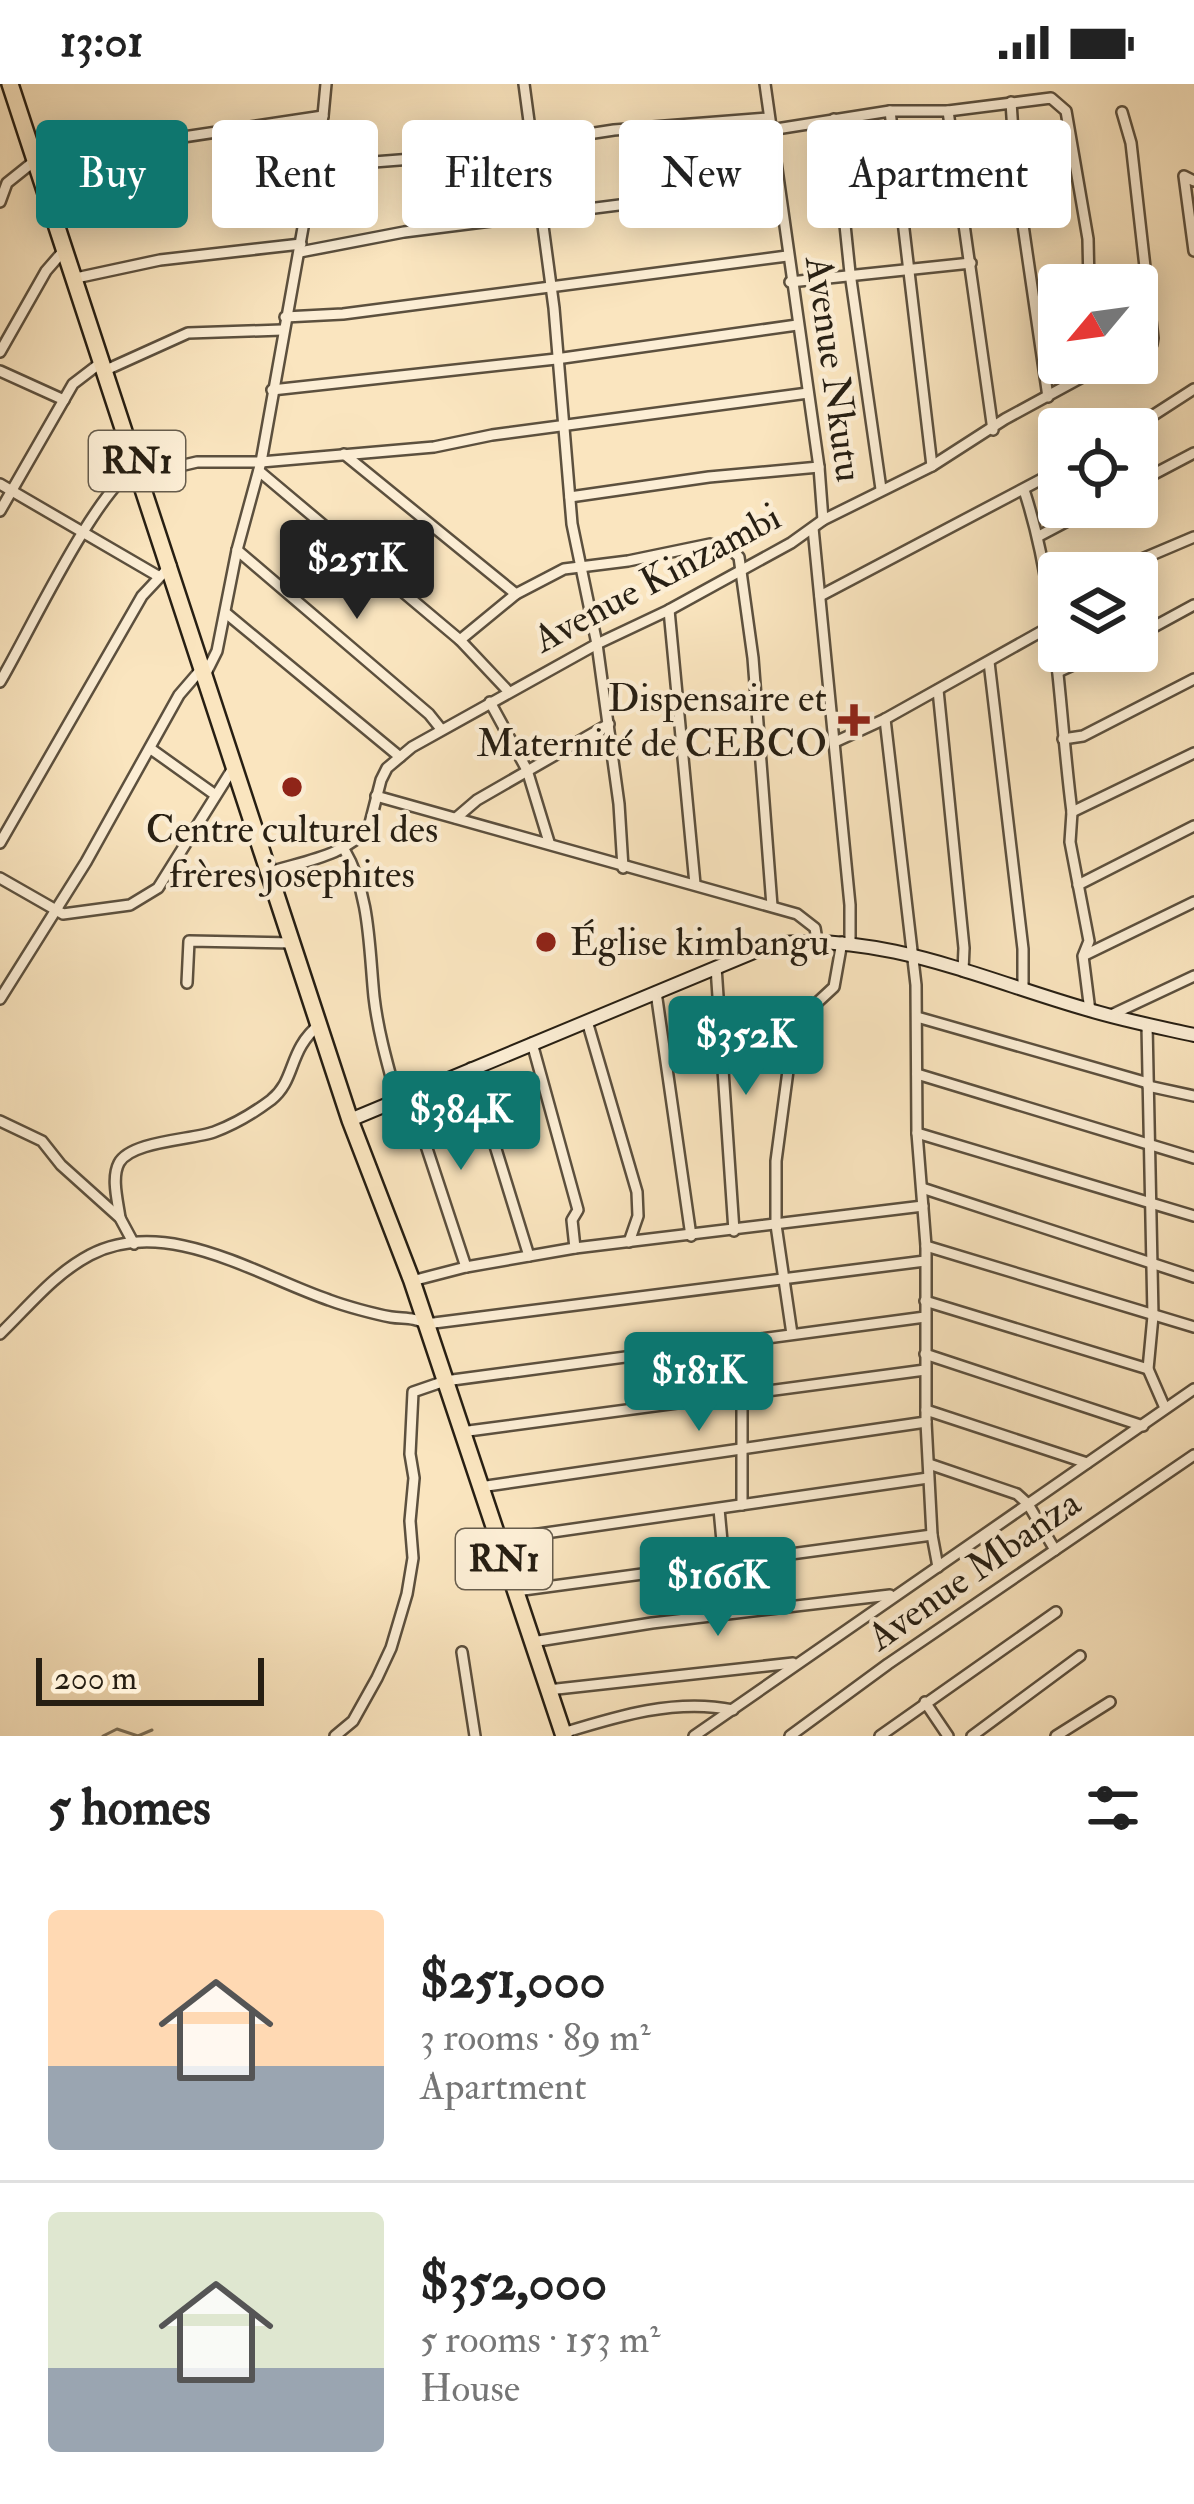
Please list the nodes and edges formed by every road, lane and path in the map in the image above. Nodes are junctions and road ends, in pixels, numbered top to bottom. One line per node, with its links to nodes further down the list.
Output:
1 (12, 84): 16 (highway, RN1)
2 (326, 84): 9 (street)
3 (524, 84): 12 (street)
4 (765, 84): 13 (street, Avenue Nkutu)
5 (1011, 102): 7 (street); 30 (street); 48 (street)
6 (890, 111): 7 (street); 10 (street); 32 (street)
7 (948, 111): 29 (street)
8 (1122, 112): 31 (street)
9 (323, 116): 11 (street); 15 (street)
10 (834, 119): 14 (street); 33 (street)
11 (322, 120)
12 (529, 120)
13 (770, 120)
14 (783, 123)
15 (188, 136)
16 (36, 156)
17 (36, 160): 19 (street)
18 (1194, 181): 27 (street)
19 (0, 202)
20 (783, 224): 28 (street, Avenue Nkutu)
21 (59, 228): 25 (highway, RN1)
22 (303, 228): 26 (street)
23 (443, 228): 26 (street)
24 (540, 228): 36 (street)
25 (66, 248): 34 (highway, RN1); 40 (street)
26 (300, 248): 34 (street); 37 (street)
27 (1194, 250)
28 (787, 256): 35 (street, Avenue Nkutu); 36 (street)
29 (971, 263): 32 (street); 52 (street)
30 (1089, 264)
31 (1145, 264)
32 (910, 269): 33 (street); 55 (street)
33 (850, 273): 35 (street); 62 (street)
34 (76, 278): 42 (highway, RN1)
35 (790, 282): 38 (street, Avenue Nkutu)
36 (549, 288): 37 (street); 41 (street)
37 (285, 316): 39 (street)
38 (797, 325): 41 (street); 47 (street, Avenue Nkutu)
39 (282, 329): 42 (street); 46 (street)
40 (0, 352)
41 (556, 359): 46 (street); 51 (street)
42 (105, 366): 49 (street); 58 (highway, RN1)
43 (0, 371): 49 (street)
44 (1071, 384): 48 (street, Avenue Kinzambi)
45 (1194, 389): 50 (street)
46 (272, 390): 56 (street)
47 (808, 393): 51 (street); 57 (street, Avenue Nkutu)
48 (1048, 397): 52 (street, Avenue Kinzambi)
49 (64, 400): 63 (street)
50 (1158, 412)
51 (566, 428): 53 (street); 65 (street)
52 (993, 430): 55 (street, Avenue Kinzambi)
53 (343, 453): 56 (street); 79 (street)
54 (1194, 453): 59 (street)
55 (932, 466): 62 (street, Avenue Kinzambi)
56 (260, 467): 58 (street); 73 (street); 86 (street)
57 (819, 467): 65 (street); 67 (street, Avenue Nkutu)
58 (140, 471): 70 (street); 78 (highway, RN1)
59 (1158, 472)
60 (1038, 482): 64 (street)
61 (0, 484): 63 (street)
62 (881, 489): 67 (street, Avenue Kinzambi)
63 (12, 490): 66 (street); 70 (street)
64 (1024, 490): 71 (street); 80 (street)
65 (570, 497): 76 (street)
66 (0, 511)
67 (823, 520): 68 (street, Avenue Kinzambi)
68 (813, 528): 77 (street, Avenue Kinzambi); 80 (street, Avenue Nkutu)
69 (1054, 528): 71 (street)
70 (85, 532): 78 (street); 92 (street)
71 (1039, 536): 74 (street)
72 (1194, 537): 75 (street)
73 (237, 550): 83 (street); 98 (street)
74 (1043, 552)
75 (1158, 552)
76 (583, 567): 77 (street); 79 (street); 87 (street)
77 (740, 569): 82 (street, Avenue Kinzambi); 120 (street)
78 (165, 571): 89 (highway, RN1); 112 (street)
79 (517, 594): 86 (street)
80 (820, 596): 100 (street, Avenue Nkutu)
81 (1194, 605): 84 (street)
82 (669, 610): 87 (street, Avenue Kinzambi); 117 (street)
83 (226, 614): 89 (street); 103 (street)
84 (1158, 625)
85 (1038, 634): 88 (street)
86 (460, 640): 94 (street)
87 (597, 644): 94 (street, Avenue Kinzambi); 97 (street)
88 (989, 662): 93 (street); 131 (street)
89 (205, 670): 101 (street); 104 (highway, RN1)
90 (1058, 672): 99 (street)
91 (1194, 679): 99 (street)
92 (0, 682)
93 (938, 690): 96 (street); 128 (street)
94 (508, 691): 95 (street, Avenue Kinzambi)
95 (490, 701): 98 (street, Avenue Kinzambi); 105 (street)
96 (885, 719): 100 (street); 125 (street)
97 (609, 724): 105 (street); 114 (street)
98 (440, 729): 103 (street, Avenue Kinzambi)
99 (1063, 740): 108 (street)
100 (836, 742): 124 (street, Avenue Nkutu)
101 (151, 749): 106 (street); 121 (street)
102 (1194, 753): 108 (street)
103 (400, 757): 107 (street, Avenue Kinzambi)
104 (236, 764): 106 (street); 115 (highway, RN1)
105 (527, 770): 109 (street); 111 (street)
106 (214, 794): 121 (street)
107 (376, 796): 109 (street); 113 (street, Avenue Kinzambi)
108 (1072, 812): 118 (street)
109 (456, 818): 111 (street)
110 (1194, 826): 118 (street)
111 (549, 842): 114 (street)
112 (0, 843)
113 (344, 849): 115 (street); 146 (street)
114 (623, 868): 117 (street)
115 (270, 872): 123 (highway, RN1)
116 (0, 878): 121 (street)
117 (695, 884): 120 (street)
118 (1078, 885): 126 (street)
119 (1194, 902): 126 (street)
120 (772, 906): 122 (street)
121 (56, 911): 133 (street)
122 (818, 940): 124 (main road); 127 (main road)
123 (293, 943): 130 (street); 138 (highway, RN1)
124 (846, 943): 125 (main road); 157 (street)
125 (911, 956): 128 (main road); 136 (street)
126 (1083, 956): 134 (street)
127 (716, 967): 132 (main road); 158 (street)
128 (963, 971): 131 (main road)
129 (1194, 976): 135 (street)
130 (187, 983)
131 (1023, 989): 134 (main road)
132 (656, 992): 137 (main road); 159 (street)
133 (0, 1000)
134 (1090, 1011): 135 (main road)
135 (1112, 1015): 139 (main road)
136 (917, 1017): 143 (street); 144 (street)
137 (587, 1021): 141 (main road); 160 (street)
138 (320, 1024): 147 (highway, RN1); 156 (street)
139 (1147, 1024): 140 (main road); 144 (street)
140 (1194, 1035)
141 (532, 1043): 142 (main road); 163 (street)
142 (471, 1068): 146 (main road); 164 (street)
143 (917, 1074): 149 (street); 150 (street)
144 (1148, 1084): 145 (street); 150 (street)
145 (1194, 1096)
146 (403, 1097): 147 (main road); 167 (street)
147 (350, 1120): 170 (highway, RN1)
148 (0, 1121): 156 (street)
149 (917, 1133): 152 (street); 153 (street)
150 (1148, 1144): 151 (street); 153 (street)
151 (1194, 1158)
152 (922, 1188): 154 (street); 165 (street)
153 (1148, 1203): 155 (street); 165 (street)
154 (922, 1206): 157 (street); 162 (street)
155 (1194, 1216)
156 (120, 1218): 161 (street)
157 (776, 1225): 158 (street); 169 (street)
158 (734, 1231): 159 (street)
159 (691, 1236): 160 (street)
160 (628, 1242): 163 (street)
161 (134, 1244): 174 (street); 176 (street)
162 (926, 1246): 166 (street); 173 (street)
163 (575, 1248): 164 (street)
164 (530, 1256): 167 (street)
165 (1150, 1260): 168 (street); 173 (street)
166 (925, 1261): 169 (street); 171 (street)
167 (466, 1267): 170 (street)
168 (1194, 1276)
169 (782, 1277): 174 (street); 177 (street)
170 (412, 1281): 174 (highway, RN1)
171 (925, 1300): 172 (street); 179 (street)
172 (925, 1316): 177 (street); 178 (street)
173 (1153, 1316): 175 (street); 179 (street)
174 (426, 1324): 181 (highway, RN1)
175 (1194, 1327)
176 (0, 1334)
177 (792, 1334): 181 (street)
178 (926, 1354): 180 (street); 186 (street)
179 (1148, 1369): 184 (street)
180 (925, 1370): 183 (street); 185 (street)
181 (446, 1381): 187 (highway, RN1); 214 (street)
182 (1194, 1388): 184 (street)
183 (742, 1394): 187 (street); 188 (street)
184 (1166, 1408): 186 (street)
185 (926, 1416): 188 (street); 190 (street); 191 (street)
186 (1142, 1426): 190 (street)
187 (460, 1432): 193 (highway, RN1)
188 (742, 1450): 193 (street); 195 (street)
189 (1194, 1455): 199 (street, Avenue Mbanza)
190 (1087, 1463): 194 (street)
191 (928, 1464): 192 (street); 194 (street)
192 (928, 1478): 195 (street); 197 (street)
193 (480, 1487): 198 (highway, RN1)
194 (1028, 1504): 199 (street); 201 (street)
195 (742, 1505): 196 (street)
196 (719, 1509): 198 (street); 200 (street)
197 (932, 1535): 200 (street); 201 (street)
198 (497, 1540): 202 (highway, RN1)
199 (1055, 1550): 217 (street, Avenue Mbanza)
200 (724, 1563): 202 (street)
201 (938, 1567): 203 (street)
202 (516, 1591): 205 (highway, RN1)
203 (897, 1594): 205 (street); 208 (street)
204 (1056, 1612): 210 (street)
205 (532, 1642): 209 (highway, RN1)
206 (462, 1652): 215 (street)
207 (1080, 1656): 220 (street)
208 (799, 1662): 209 (street); 212 (street)
209 (548, 1690): 213 (highway, RN1)
210 (925, 1702): 218 (street); 219 (street)
211 (1110, 1702): 221 (street)
212 (733, 1710): 213 (street); 216 (street)
213 (563, 1734)
214 (334, 1736)
215 (475, 1736)
216 (694, 1736)
217 (790, 1736)
218 (880, 1736)
219 (948, 1736)
220 (972, 1736)
221 (1056, 1736)

